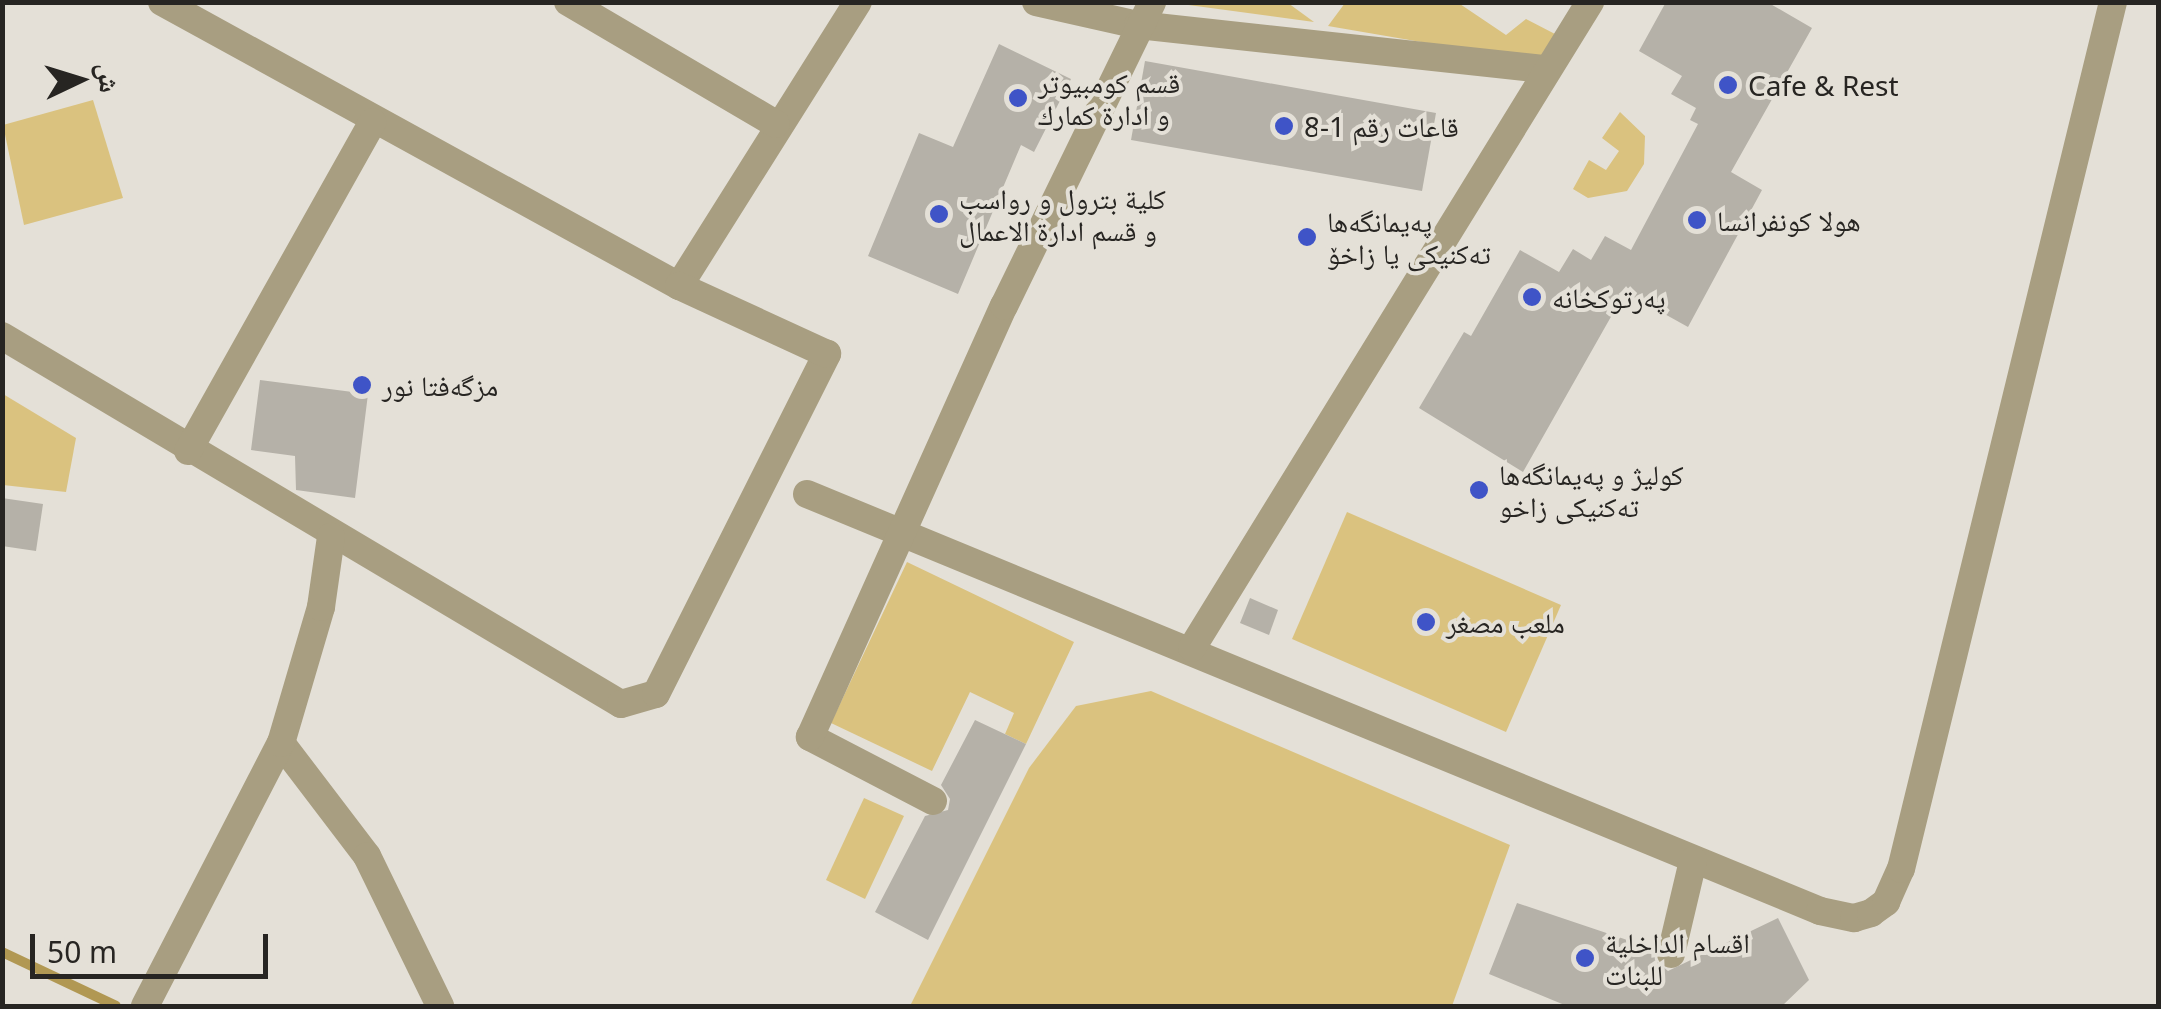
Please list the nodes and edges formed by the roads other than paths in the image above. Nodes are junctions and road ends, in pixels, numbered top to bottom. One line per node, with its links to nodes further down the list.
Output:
1 (162, 2): 9 (street)
2 (568, 2): 10 (street)
3 (858, 2): 10 (street)
4 (1036, 2): 7 (street)
5 (1590, 2): 8 (street)
6 (2113, 2): 20 (street)
7 (1145, 14): 8 (street); 15 (street)
8 (1546, 70): 17 (street)
9 (373, 122): 11 (street); 13 (street)
10 (776, 124): 11 (street)
11 (679, 286): 16 (street)
12 (2, 336): 13 (street)
13 (188, 451): 16 (street)
14 (807, 494): 15 (street)
15 (901, 534): 17 (street); 19 (street)
16 (330, 536): 18 (street)
17 (1192, 648): 20 (street)
18 (281, 744): 22 (street); 23 (street)
19 (933, 801)
20 (1693, 861): 21 (street)
21 (1671, 954)
22 (150, 998)
23 (440, 1006)

